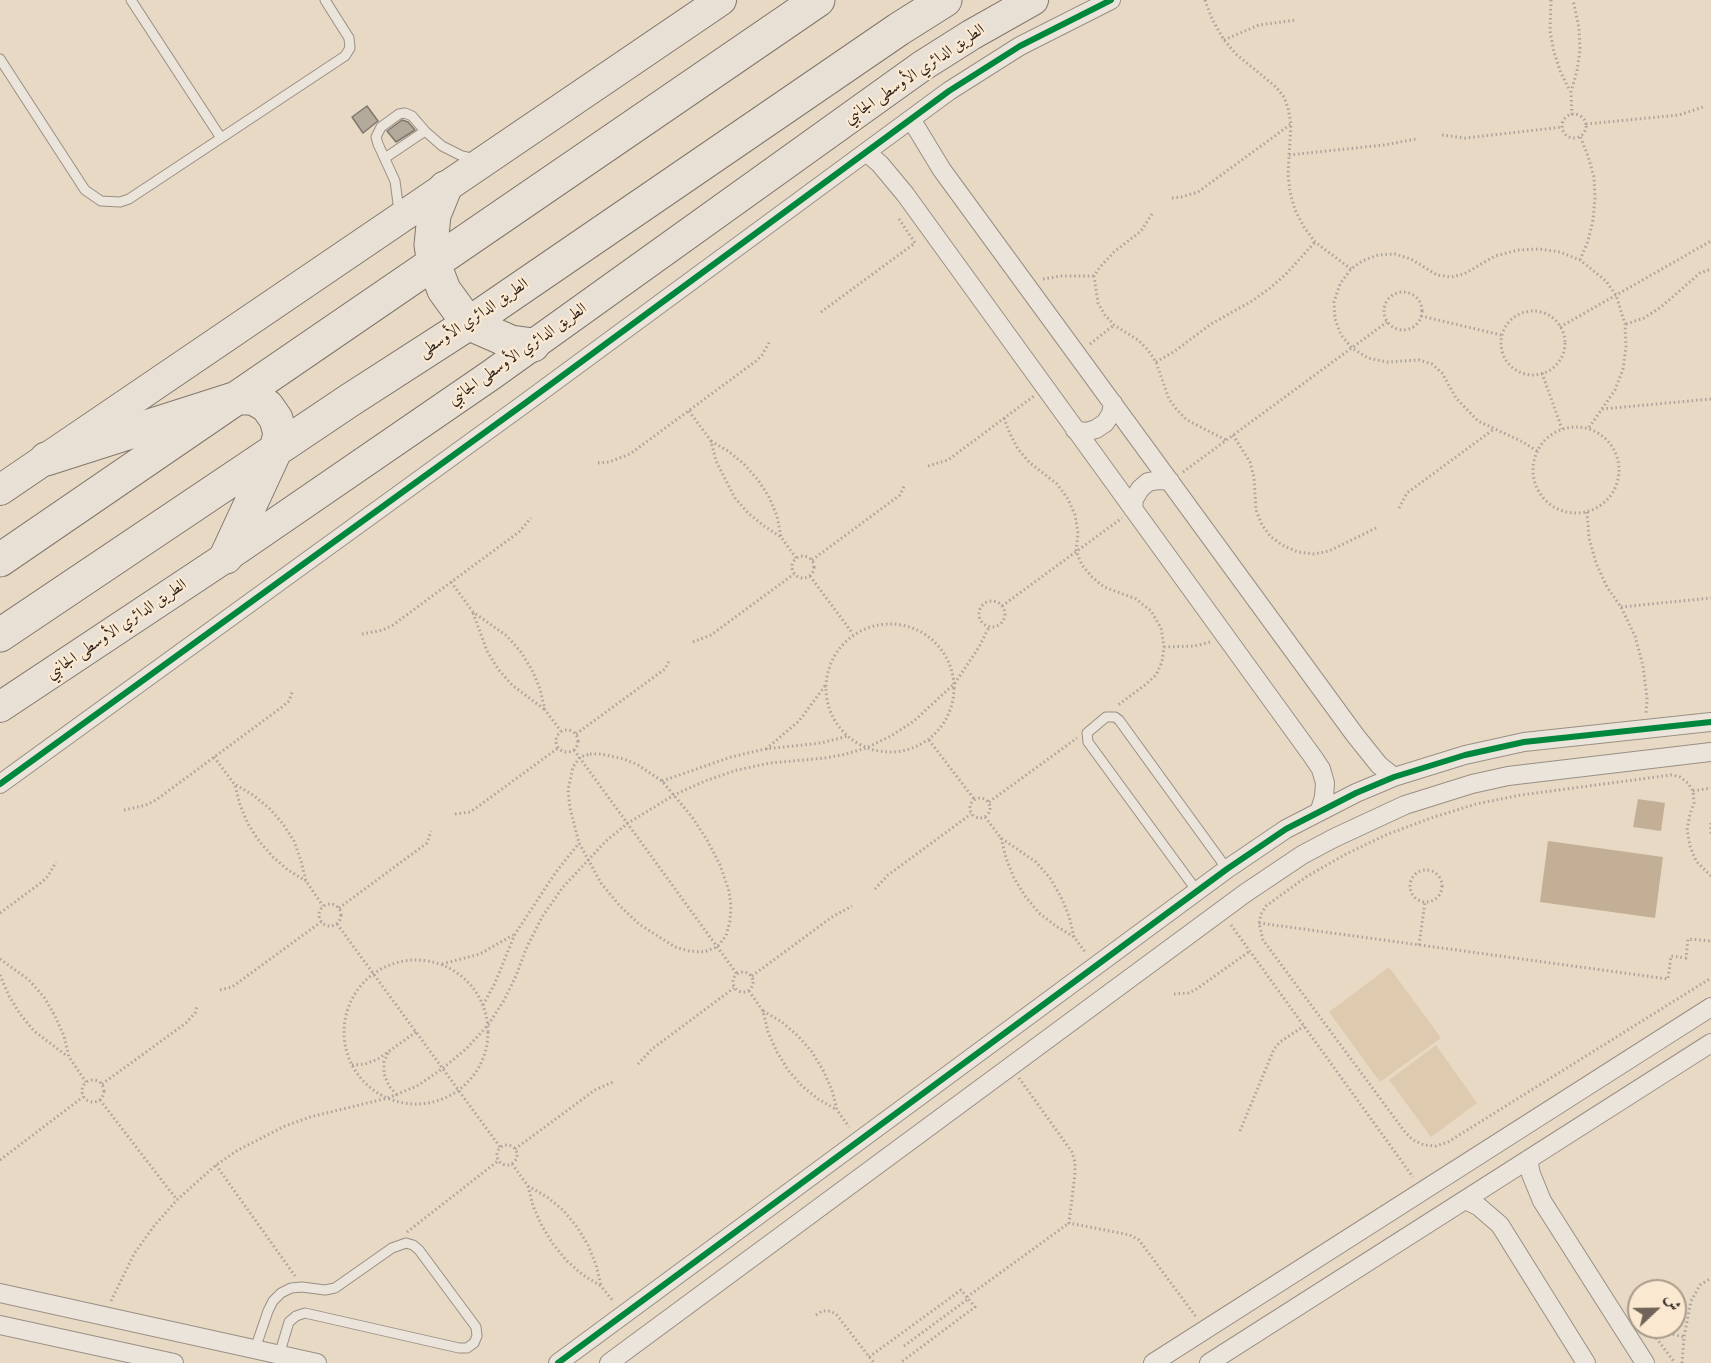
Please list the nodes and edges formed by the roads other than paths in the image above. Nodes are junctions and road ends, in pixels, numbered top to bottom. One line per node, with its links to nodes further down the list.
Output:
1 (131, 0): 11 (lane)
2 (325, 0): 11 (lane)
3 (721, 0): 14 (highway)
4 (818, 0): 17 (highway)
5 (945, 0): 18 (highway, الطريق الدائري الأوسطى)
6 (1033, 0): 19 (highway, الطريق الدائري الأوسطى الجانبي)
7 (1111, 0): 9 (street)
8 (0, 59): 11 (lane)
9 (911, 119): 12 (street); 21 (street)
10 (425, 131): 13 (lane); 13 (lane); 14 (lane)
11 (221, 138)
12 (866, 152): 22 (street); 35 (street)
13 (385, 158): 16 (lane)
14 (484, 161): 15 (highway)
15 (444, 188): 16 (highway); 17 (highway)
16 (398, 219): 24 (highway)
17 (434, 264): 18 (highway); 20 (highway)
18 (471, 322): 19 (highway); 23 (highway, الطريق الدائري الأوسطى)
19 (533, 345): 28 (highway, الطريق الدائري الأوسطى الجانبي)
20 (237, 398): 23 (highway); 24 (highway); 29 (highway)
21 (1113, 404): 22 (street); 25 (street)
22 (1075, 430): 27 (street)
23 (276, 449): 28 (highway); 30 (highway, الطريق الدائري الأوسطى)
24 (46, 459): 26 (highway)
25 (1170, 481): 27 (street); 34 (street)
26 (0, 490)
27 (1133, 509): 36 (street)
28 (226, 557): 31 (highway, الطريق الدائري الأوسطى الجانبي)
29 (0, 560)
30 (0, 635)
31 (0, 707)
32 (1711, 722): 34 (street)
33 (1711, 752): 50 (street)
34 (1394, 777): 36 (street)
35 (0, 784)
36 (1320, 810): 37 (street)
37 (1227, 869): 38 (street); 38 (lane)
38 (1197, 891): 49 (street)
39 (1711, 1007): 51 (street)
40 (1711, 1043): 41 (street)
41 (1528, 1160): 42 (street); 54 (street)
42 (1465, 1200): 52 (street); 53 (street)
43 (0, 1293): 45 (street)
44 (0, 1324): 47 (street)
45 (255, 1349): 46 (street); 46 (lane)
46 (279, 1355): 48 (street)
47 (174, 1363)
48 (317, 1363)
49 (558, 1363)
50 (609, 1363)
51 (1153, 1363)
52 (1209, 1363)
53 (1586, 1363)
54 (1645, 1363)

